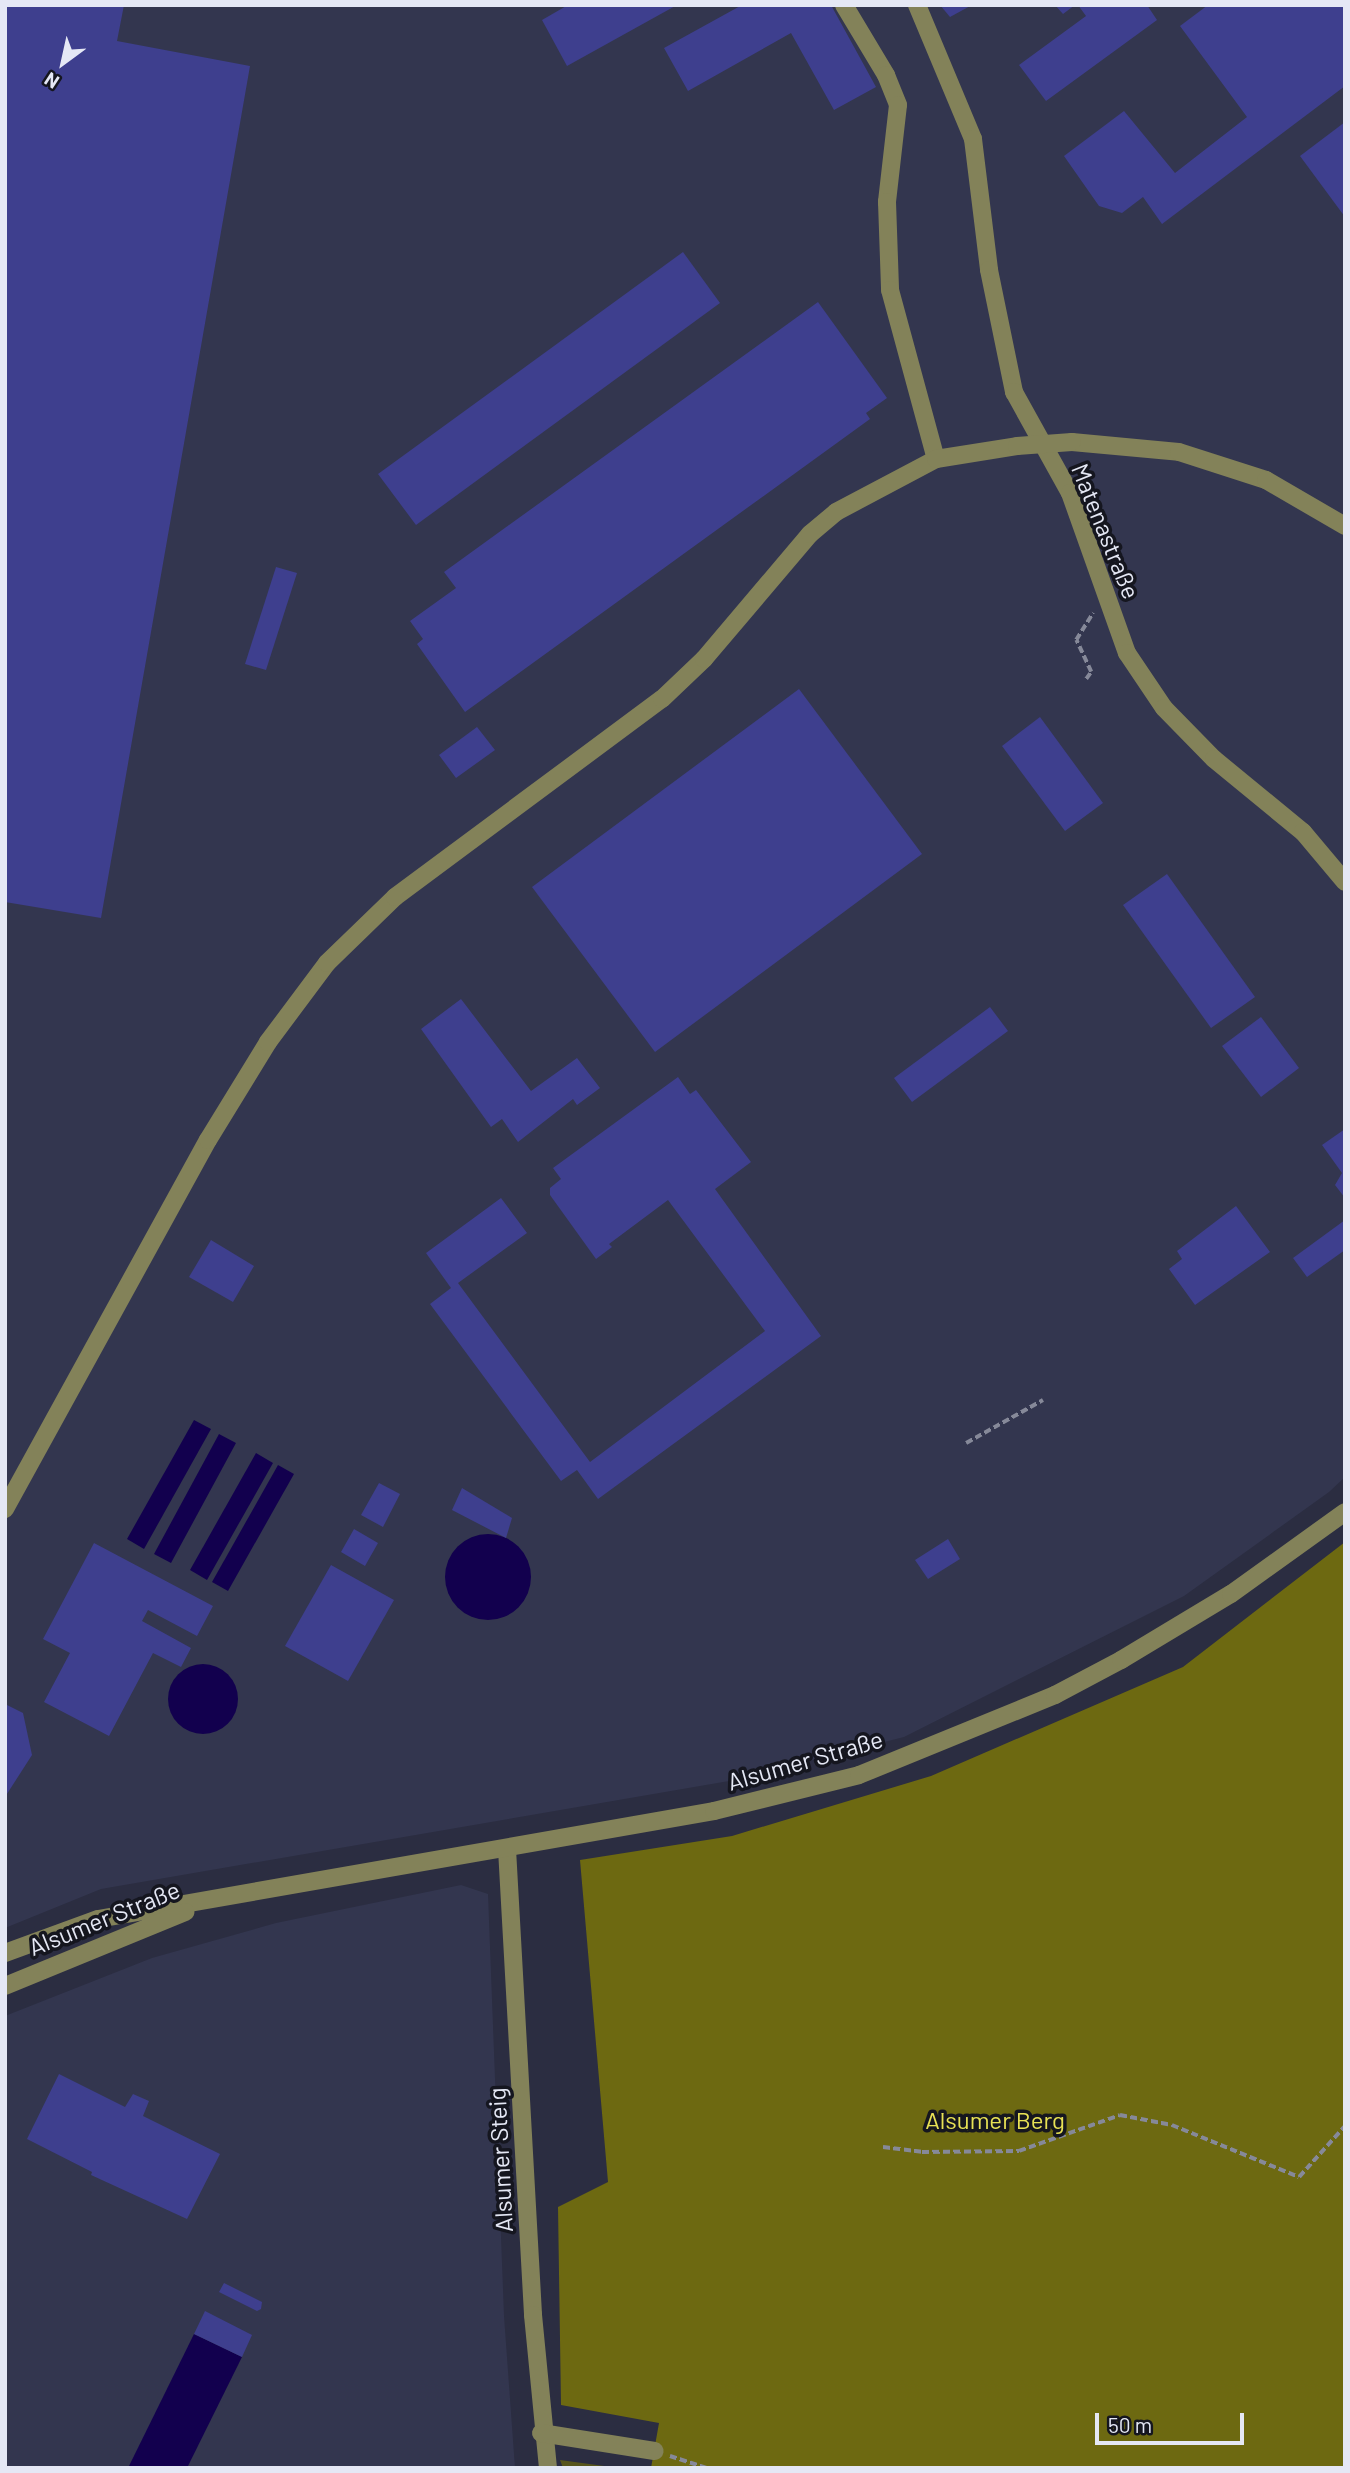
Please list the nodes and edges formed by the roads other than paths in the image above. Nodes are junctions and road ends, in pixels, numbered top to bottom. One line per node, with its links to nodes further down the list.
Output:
1 (844, 5): 3 (street)
2 (917, 5): 5 (street, Matenastraße)
3 (936, 459): 4 (street, bridge); 6 (street)
4 (1345, 526)
5 (1345, 883)
6 (5, 1509)
7 (1345, 1512): 8 (street, Alsumer Straße)
8 (507, 1849): 9 (street, Alsumer Straße); 12 (street, Alsumer Steig)
9 (221, 1898): 10 (street, Alsumer Straße); 11 (street, Alsumer Straße)
10 (5, 1953)
11 (5, 1986)
12 (541, 2432): 13 (street); 14 (street, Alsumer Steig)
13 (655, 2451)
14 (548, 2468)

